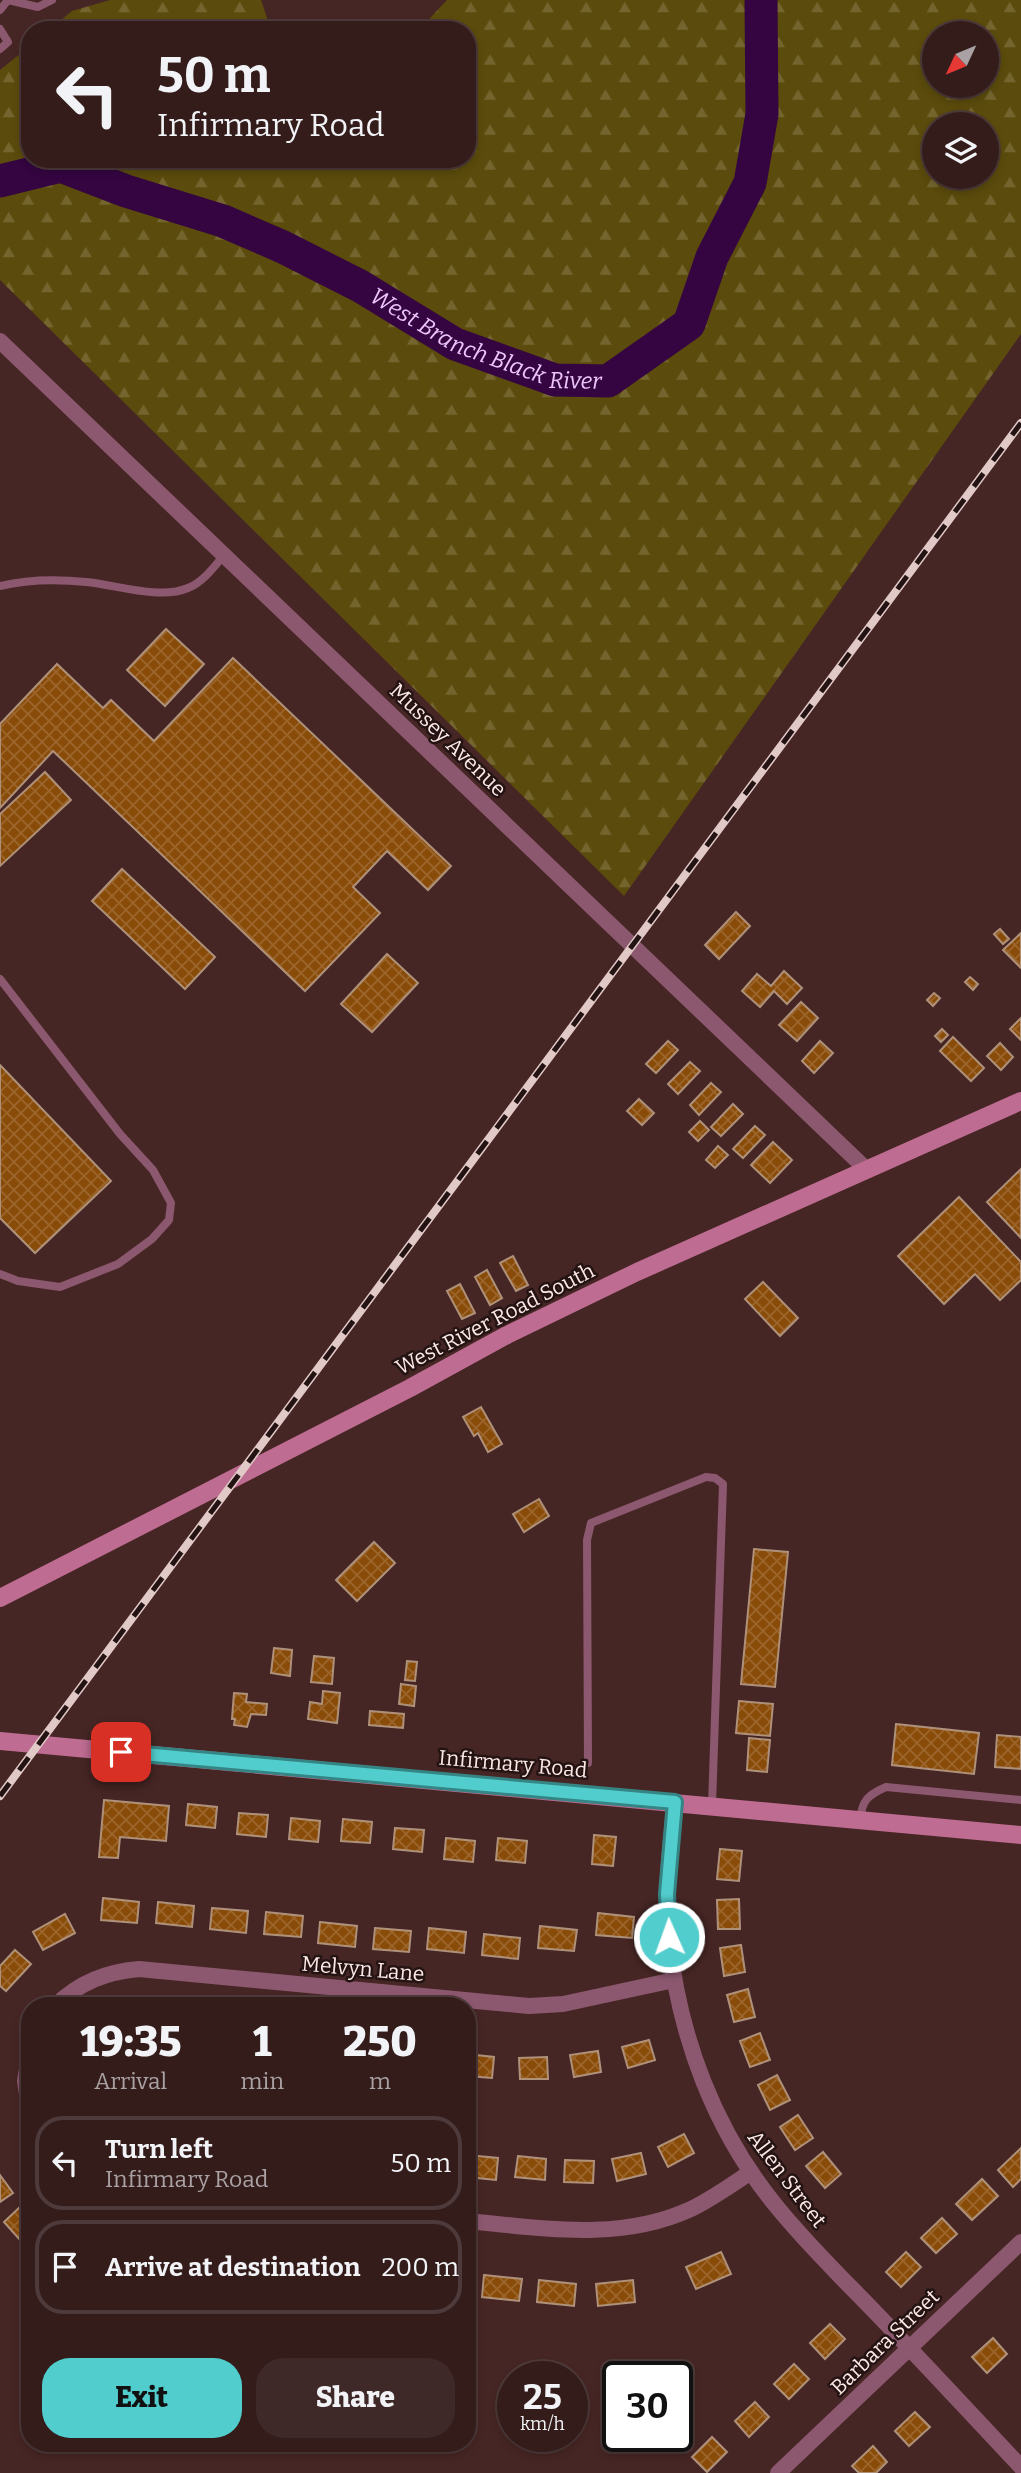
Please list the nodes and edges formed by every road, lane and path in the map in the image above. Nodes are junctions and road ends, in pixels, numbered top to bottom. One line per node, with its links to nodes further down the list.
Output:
1 (8, 0): 2 (lane); 3 (lane)
2 (52, 0)
3 (0, 10)
4 (0, 29): 5 (lane)
5 (0, 49)
6 (0, 341): 7 (street, Mussey Avenue)
7 (224, 555): 8 (lane); 11 (street, Mussey Avenue)
8 (0, 586)
9 (0, 979): 12 (lane)
10 (1021, 1101): 11 (main road, West River Road South)
11 (867, 1170): 13 (main road, West River Road South)
12 (0, 1274)
13 (0, 1598)
14 (0, 1741): 17 (main road, Infirmary Road)
15 (587, 1763): 18 (lane)
16 (1021, 1800): 19 (lane)
17 (675, 1802): 18 (main road, Infirmary Road); 21 (street, Allen Street)
18 (712, 1805): 19 (main road, Infirmary Road)
19 (860, 1820): 20 (main road, Infirmary Road)
20 (1021, 1835)
21 (674, 1980): 24 (street, Melvyn Lane); 25 (street, Allen Street)
22 (66, 1997): 23 (street, Melvyn Lane)
23 (434, 1997)
24 (476, 2001)
25 (751, 2172): 26 (street); 28 (street, Allen Street)
26 (476, 2222)
27 (1021, 2242): 28 (street, Barbara Street)
28 (909, 2348): 29 (street, Allen Street); 30 (street, Barbara Street)
29 (1021, 2467)
30 (778, 2473)

